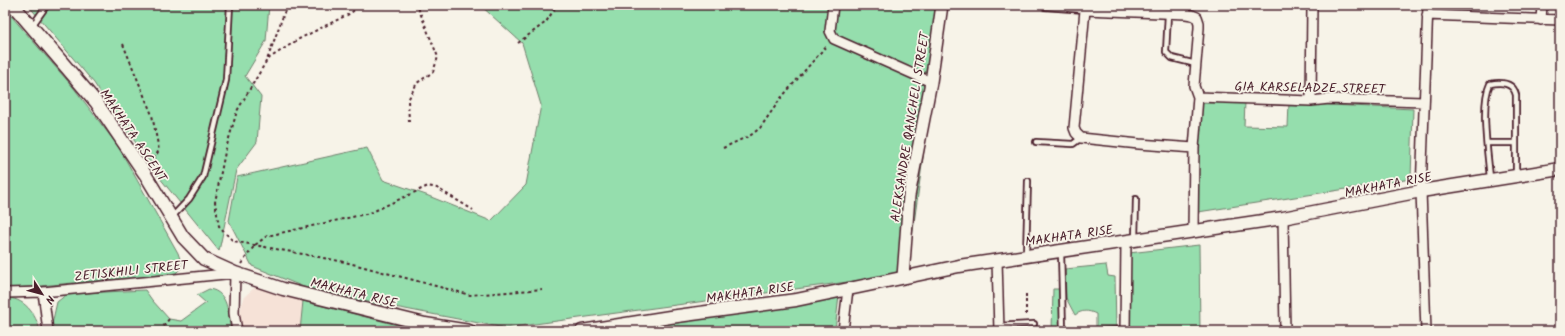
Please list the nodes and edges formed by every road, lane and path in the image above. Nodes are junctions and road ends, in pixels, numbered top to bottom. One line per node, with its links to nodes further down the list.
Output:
1 (13, 5): 19 (main road, MAKHATA ASCENT)
2 (47, 5): 19 (lane)
3 (230, 5): 44 (lane)
4 (288, 5): 23 (path)
5 (360, 5): 23 (path)
6 (417, 5): 29 (path)
7 (557, 5): 21 (path)
8 (833, 5): 20 (street)
9 (942, 5): 25 (street, ALEKSANDRE QANCHELI STREET)
10 (1312, 5): 27 (street)
11 (1428, 5): 16 (street)
12 (1542, 5): 17 (street)
13 (1045, 7): 14 (lane)
14 (1085, 10): 15 (street); 30 (street)
15 (1168, 14): 24 (lane); 24 (street)
16 (1427, 15): 17 (street); 28 (street)
17 (1541, 20): 18 (street)
18 (1560, 20)
19 (32, 26): 37 (main road, MAKHATA ASCENT)
20 (834, 39): 25 (street); 34 (path)
21 (518, 43)
22 (123, 44): 37 (path)
23 (267, 60): 48 (path)
24 (1196, 64): 26 (street)
25 (931, 82): 53 (street, ALEKSANDRE QANCHELI STREET)
26 (1198, 97): 27 (street, GIA KARSELADZE STREET); 35 (street)
27 (1311, 101): 28 (street, GIA KARSELADZE STREET)
28 (1423, 102): 41 (street)
29 (409, 122)
30 (1081, 138): 31 (lane); 35 (street)
31 (1036, 142)
32 (1487, 143): 33 (lane); 33 (lane); 39 (lane)
33 (1516, 143): 38 (lane)
34 (723, 148)
35 (1194, 148): 46 (street)
36 (1560, 169): 38 (main road, MAKHATA RISE)
37 (145, 174): 44 (main road, MAKHATA ASCENT)
38 (1516, 176): 39 (main road, MAKHATA RISE)
39 (1490, 180): 41 (main road, MAKHATA RISE)
40 (1028, 181): 50 (lane)
41 (1421, 191): 45 (main road, MAKHATA RISE); 73 (street)
42 (1136, 199): 47 (lane)
43 (473, 210): 48 (path)
44 (171, 218): 52 (main road, MAKHATA ASCENT)
45 (1283, 218): 46 (main road, MAKHATA RISE); 72 (street)
46 (1193, 232): 47 (main road, MAKHATA RISE)
47 (1131, 241): 49 (main road, MAKHATA RISE); 64 (street)
48 (255, 245): 52 (path); 54 (path)
49 (1061, 250): 50 (main road, MAKHATA RISE); 63 (lane)
50 (1026, 255): 51 (main road, MAKHATA RISE)
51 (997, 260): 53 (main road, MAKHATA RISE); 62 (street)
52 (235, 273): 56 (street, ZETISKHILI STREET); 67 (street); 68 (main road, MAKHATA RISE)
53 (903, 277): 55 (main road, MAKHATA RISE)
54 (542, 289)
55 (848, 289): 69 (main road, MAKHATA RISE); 70 (street)
56 (43, 292): 57 (street, ZETISKHILI STREET); 65 (street)
57 (5, 294)
58 (1026, 294): 60 (path)
59 (169, 319): 66 (path)
60 (1027, 324): 61 (lane); 62 (lane)
61 (1034, 324)
62 (999, 329)
63 (1063, 330)
64 (1125, 330): 71 (lane)
65 (48, 331)
66 (160, 331)
67 (237, 331)
68 (470, 331)
69 (582, 331)
70 (843, 331)
71 (1100, 331)
72 (1285, 331)
73 (1426, 331)

